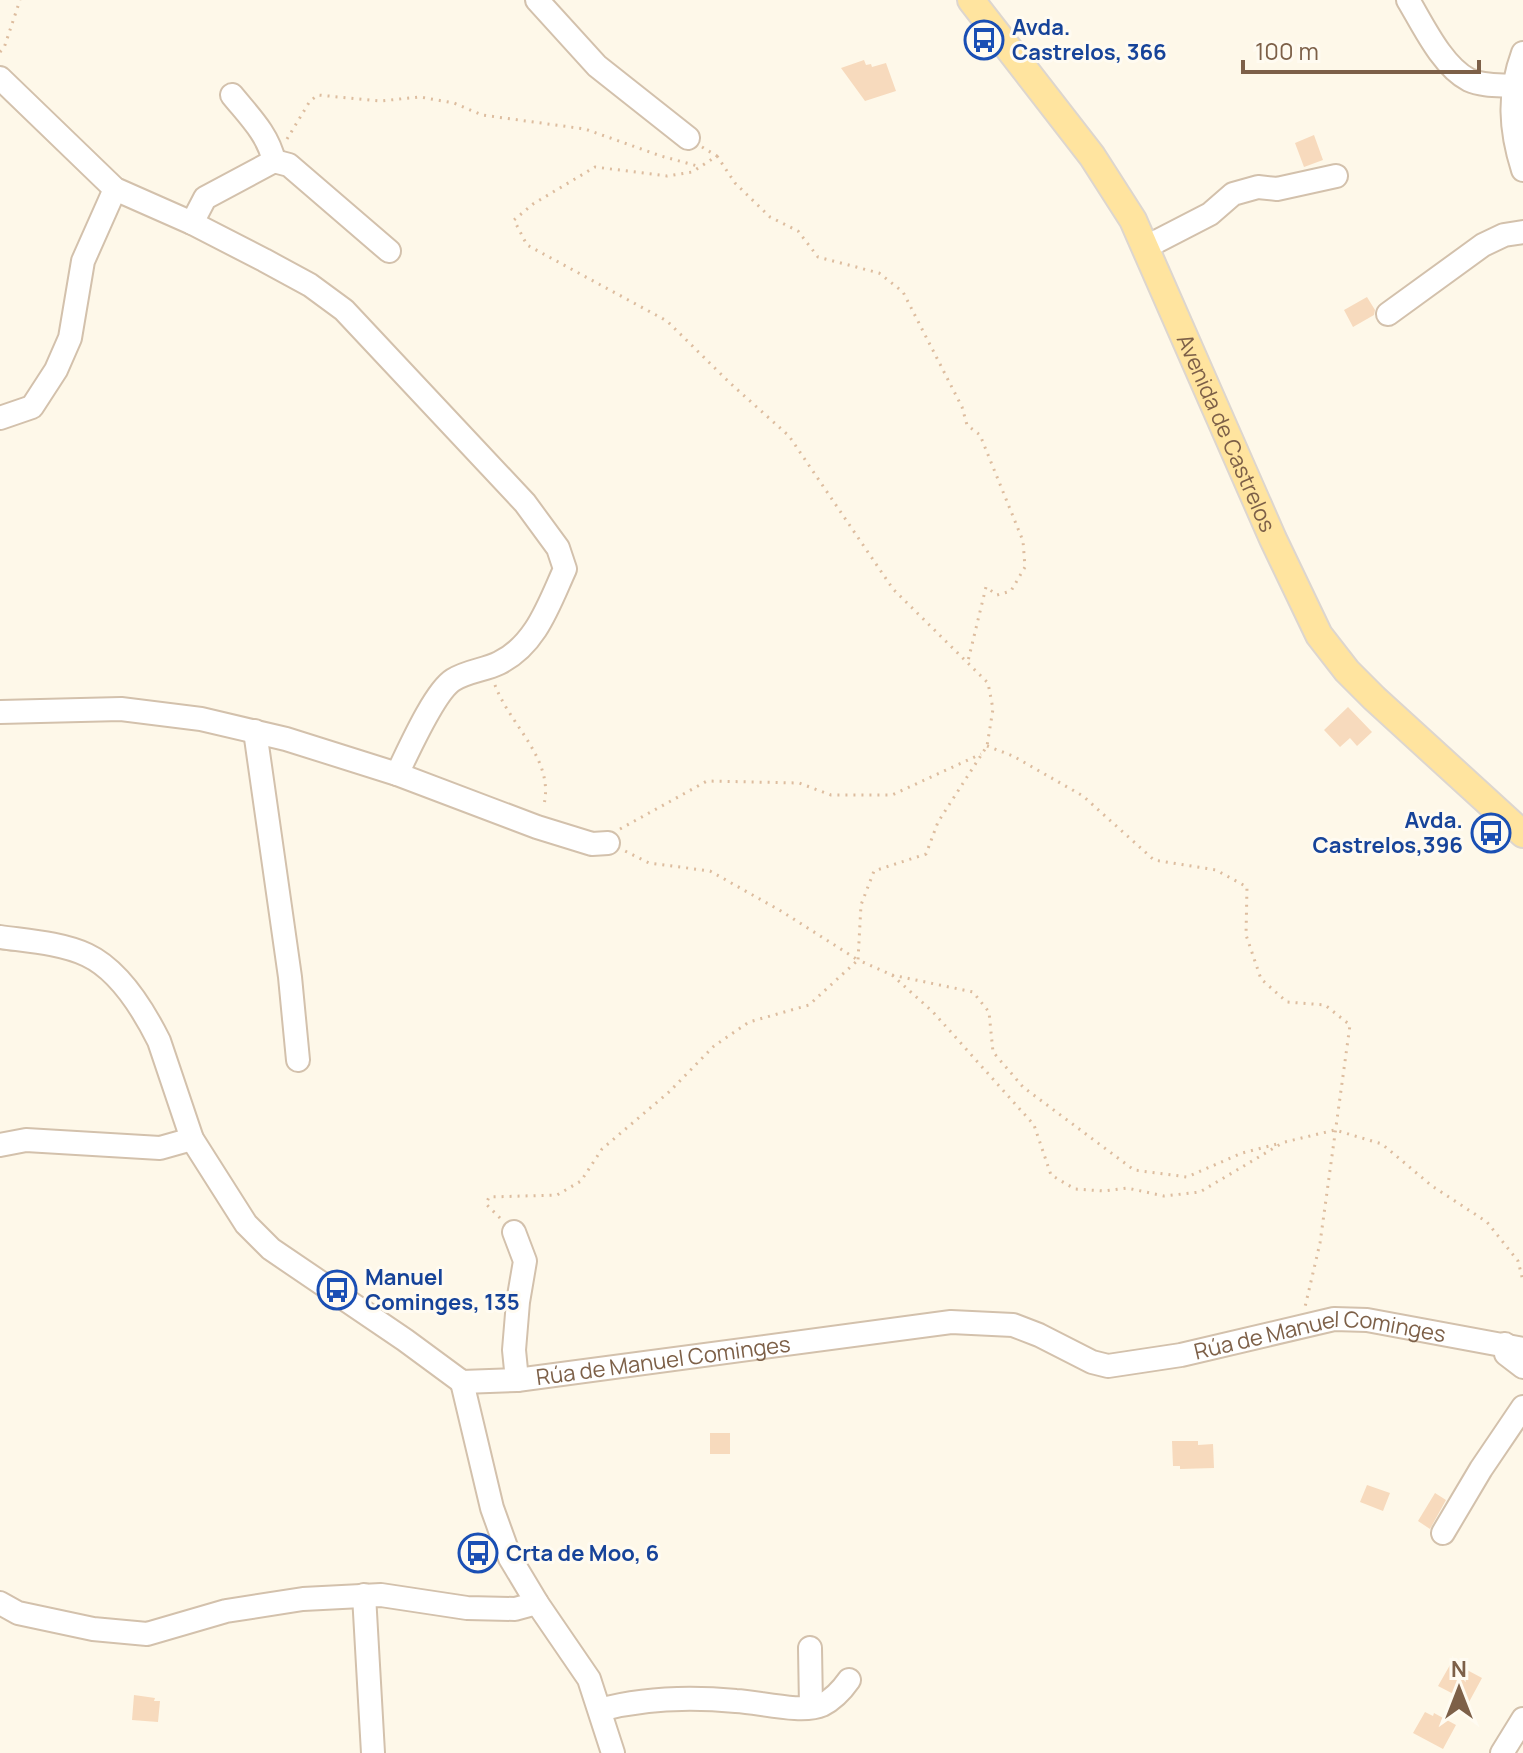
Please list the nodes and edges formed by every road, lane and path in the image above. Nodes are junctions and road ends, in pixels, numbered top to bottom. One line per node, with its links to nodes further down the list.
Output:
1 (20, 0): 5 (path)
2 (537, 0): 10 (street)
3 (971, 0): 19 (main road, Avenida de Castrelos)
4 (1408, 0): 8 (street)
5 (0, 52)
6 (1523, 53): 8 (street)
7 (0, 78): 16 (street)
8 (1513, 86): 14 (street)
9 (232, 95): 12 (street)
10 (688, 138): 11 (path)
11 (717, 156): 13 (path); 23 (path)
12 (274, 161): 13 (path); 17 (street); 20 (street)
13 (701, 167): 23 (path)
14 (1523, 170)
15 (1336, 176): 19 (street)
16 (115, 189): 17 (street); 22 (street)
17 (192, 223): 24 (street)
18 (1523, 232): 21 (street)
19 (1146, 247): 31 (main road, Avenida de Castrelos)
20 (389, 251)
21 (1388, 314)
22 (0, 418)
23 (967, 661): 27 (path)
24 (489, 667): 29 (street); 30 (path)
25 (0, 712): 26 (street)
26 (255, 731): 29 (street); 36 (street)
27 (987, 746): 28 (path); 37 (path)
28 (982, 754): 32 (path); 34 (path)
29 (397, 774): 30 (street)
30 (537, 827): 32 (street)
31 (1523, 834)
32 (608, 843): 34 (path)
33 (0, 937): 38 (street)
34 (858, 960): 35 (path); 41 (path)
35 (892, 975): 39 (path); 39 (path)
36 (298, 1060)
37 (1335, 1130): 39 (path); 42 (path); 44 (path)
38 (192, 1139): 40 (street); 49 (street)
39 (1284, 1142)
40 (0, 1145)
41 (514, 1232): 48 (street)
42 (1523, 1281)
43 (984, 1322): 44 (street, Rúa de Manuel Cominges); 45 (street); 48 (street, Rúa de Manuel Cominges)
44 (1302, 1325): 46 (street, Rúa de Manuel Cominges)
45 (1007, 1341)
46 (1514, 1346): 47 (street)
47 (1523, 1367)
48 (517, 1380): 49 (street, Rúa de Manuel Cominges)
49 (462, 1382): 54 (street)
50 (1523, 1407): 51 (street)
51 (1443, 1533)
52 (364, 1595): 53 (street); 54 (street); 60 (street)
53 (0, 1603)
54 (537, 1603): 58 (street)
55 (810, 1648): 57 (street)
56 (849, 1680): 57 (street)
57 (811, 1707): 58 (street)
58 (600, 1710): 61 (street)
59 (1523, 1719): 62 (street)
60 (373, 1753)
61 (613, 1753)
62 (1502, 1753)

